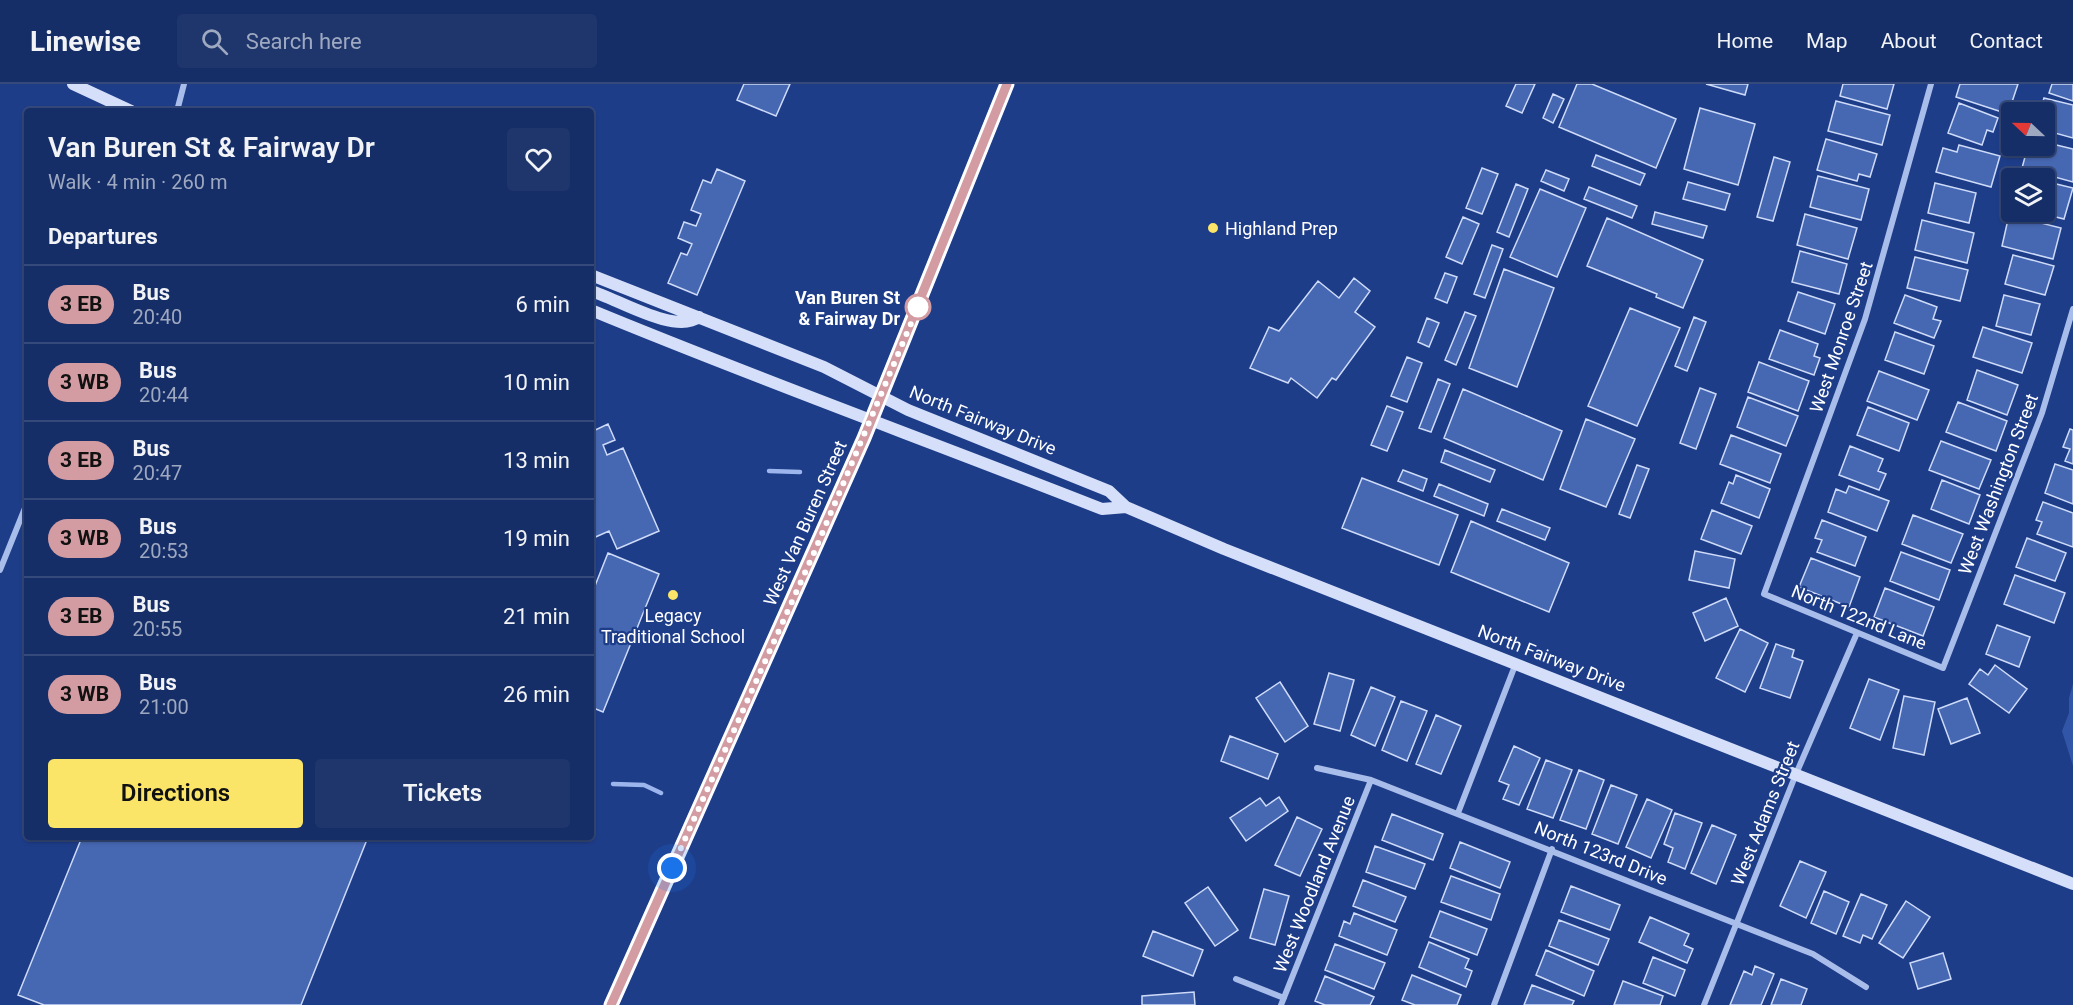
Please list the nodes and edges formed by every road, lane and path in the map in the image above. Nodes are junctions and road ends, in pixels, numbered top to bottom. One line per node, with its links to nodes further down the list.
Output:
1 (73, 84): 5 (street)
2 (184, 84): 6 (street)
3 (1007, 84): 12 (main road, West Van Buren Street)
4 (1931, 84): 17 (street, West Monroe Street)
5 (125, 108)
6 (178, 108)
7 (594, 276): 11 (street, North Fairway Drive)
8 (594, 292): 11 (street)
9 (2073, 309): 20 (street, West Washington Street)
10 (594, 311): 13 (street, North Fairway Drive)
11 (699, 317): 12 (street, North Fairway Drive)
12 (882, 396): 13 (main road, West Van Buren Street); 14 (street, North Fairway Drive)
13 (872, 419): 14 (street, North Fairway Drive); 31 (main road, West Van Buren Street)
14 (1126, 507): 19 (street, North Fairway Drive)
15 (24, 510): 16 (street)
16 (0, 570)
17 (1764, 594): 18 (street, North 122nd Lane)
18 (1857, 633): 20 (street, North 122nd Lane); 22 (street, West Adams Street)
19 (1516, 663): 22 (street, North Fairway Drive); 24 (street)
20 (1943, 668)
21 (1317, 768): 23 (street, North 123rd Drive)
22 (1796, 774): 26 (street, North Fairway Drive); 27 (street, West Adams Street)
23 (1371, 780): 24 (street, North 123rd Drive); 30 (street, West Woodland Avenue)
24 (1458, 813): 25 (street, North 123rd Drive)
25 (1552, 849): 27 (street, North 123rd Drive); 33 (street)
26 (2073, 884)
27 (1737, 923): 29 (street, North 123rd Drive); 34 (street, West Adams Street)
28 (1236, 979): 30 (street, West Woodland Avenue)
29 (1866, 987)
30 (1284, 998): 32 (street, West Woodland Avenue)
31 (611, 1005)
32 (1281, 1005)
33 (1494, 1005)
34 (1704, 1005)

